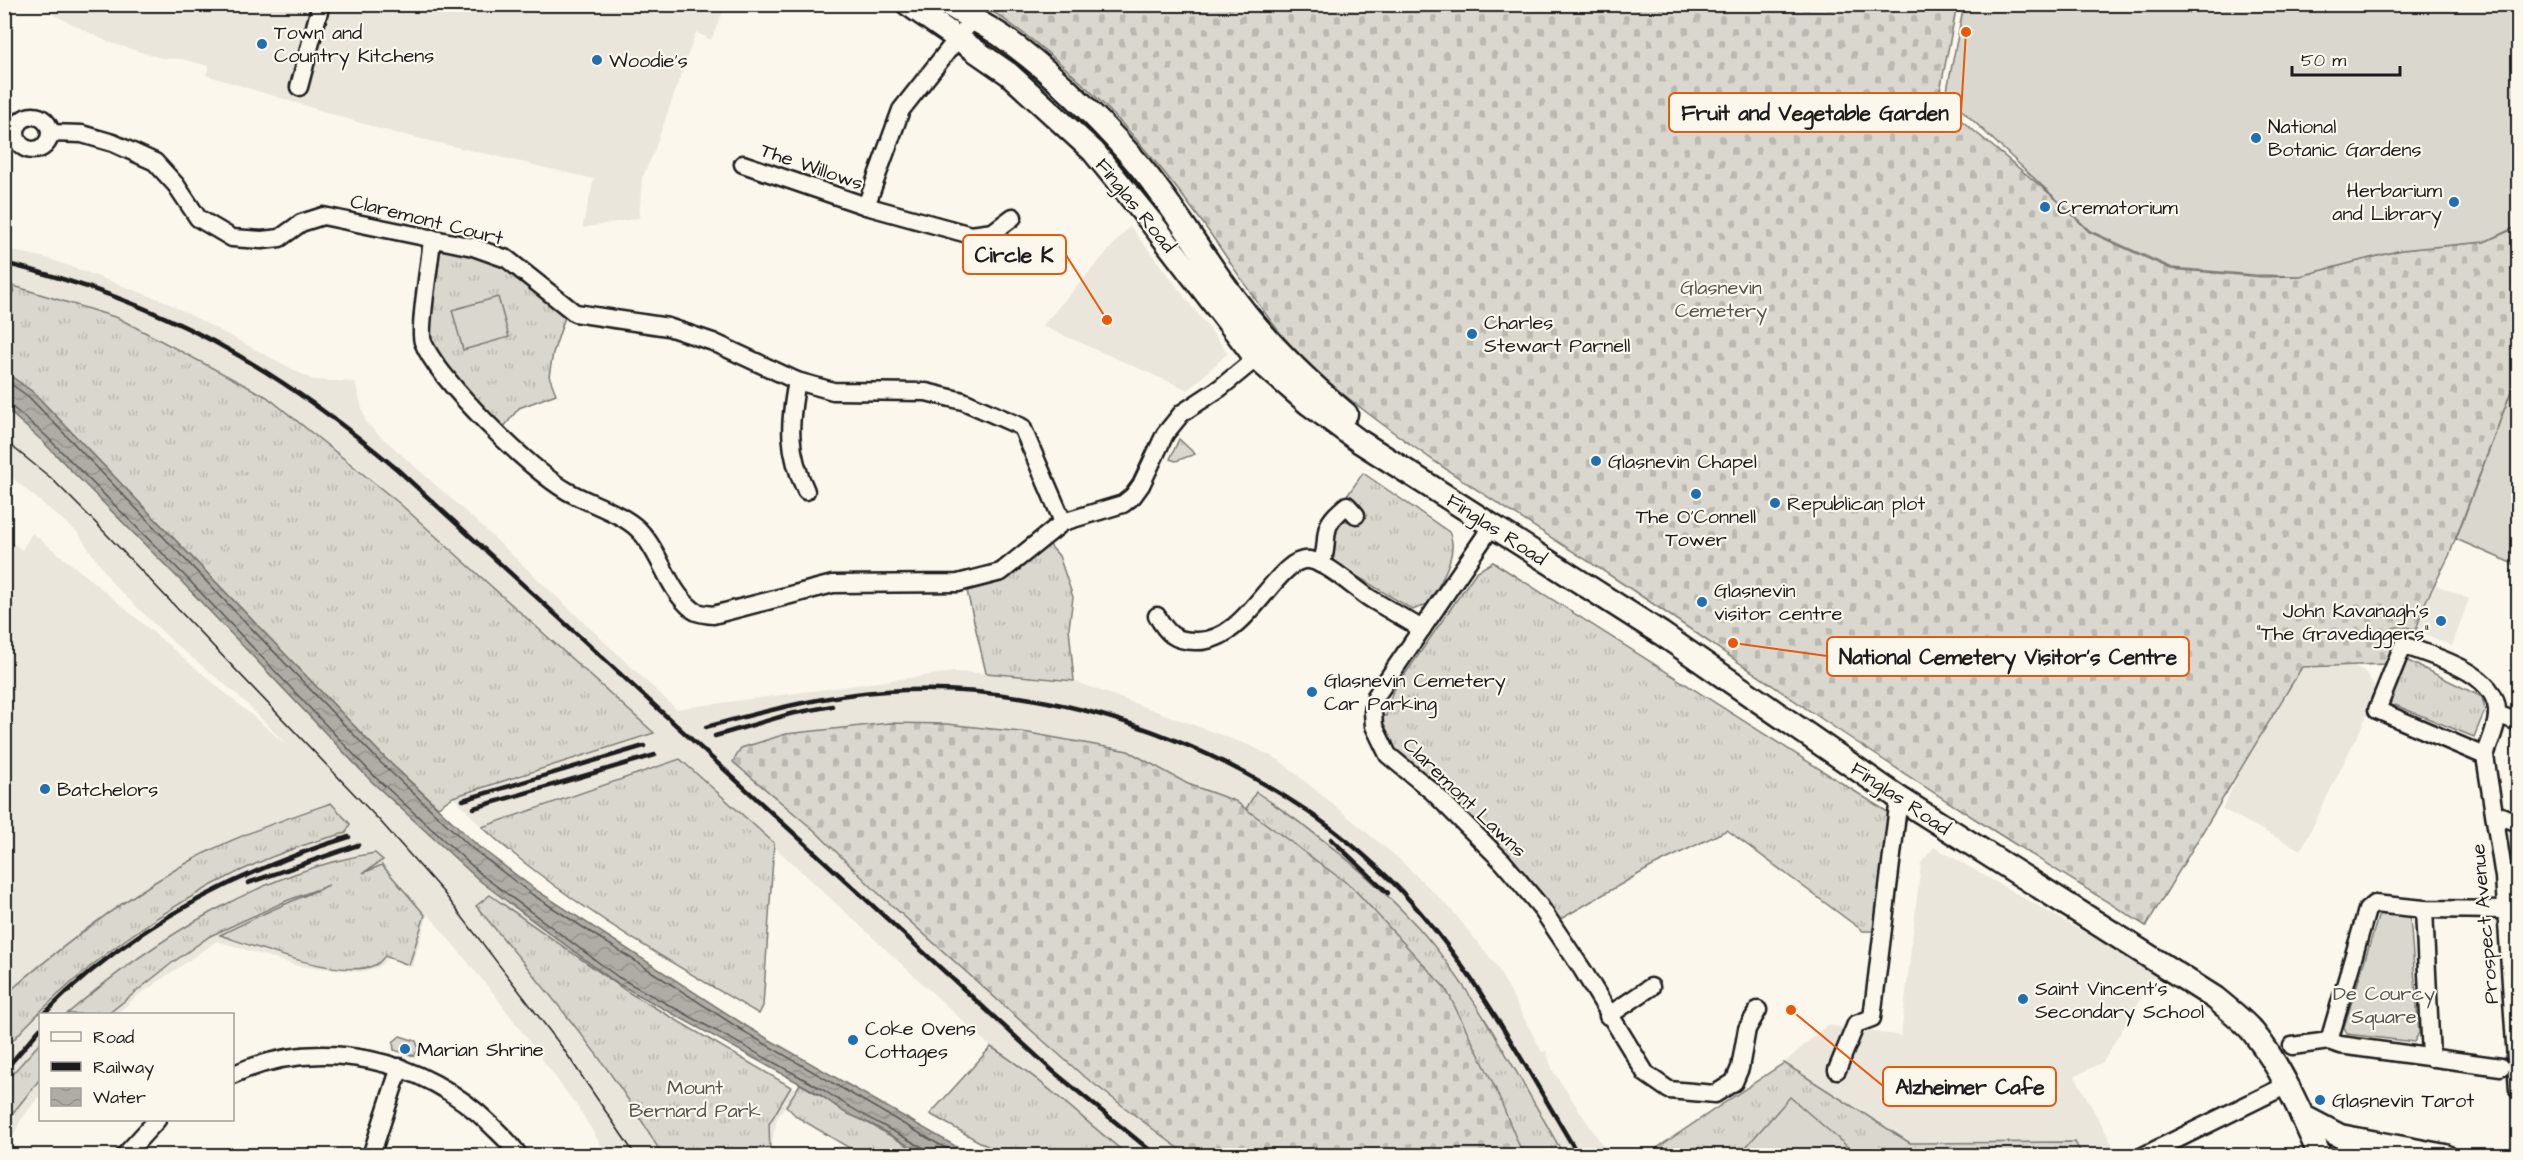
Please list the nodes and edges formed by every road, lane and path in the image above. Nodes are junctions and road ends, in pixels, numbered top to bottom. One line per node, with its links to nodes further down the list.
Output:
1 (321, 4): 5 (street)
2 (908, 4): 4 (main road, Finglas Road)
3 (948, 4): 4 (main road, Finglas Road)
4 (966, 29): 8 (street, The Willows); 11 (main road, Finglas Road)
5 (299, 87)
6 (50, 133): 10 (street, Claremont Court)
7 (743, 164): 8 (street, The Willows)
8 (866, 206): 9 (street)
9 (1013, 217)
10 (432, 238): 12 (street, Claremont Court); 15 (street)
11 (1264, 351): 15 (street); 16 (main road, Finglas Road)
12 (797, 381): 13 (street); 15 (street, Claremont Court)
13 (806, 491)
14 (1356, 514): 17 (street)
15 (1063, 522)
16 (1492, 526): 19 (street, Claremont Lawns); 23 (main road, Finglas Road)
17 (1320, 564): 18 (street); 19 (street)
18 (1157, 616)
19 (1422, 629): 31 (street, Claremont Lawns)
20 (2497, 714): 21 (street); 22 (street); 22 (street)
21 (2518, 722)
22 (2485, 756): 24 (street, Prospect Avenue)
23 (1899, 798): 37 (street); 39 (main road, Finglas Road)
24 (2496, 814): 25 (street); 26 (street, Prospect Avenue)
25 (2518, 823)
26 (2511, 880): 28 (street, Prospect Avenue)
27 (2424, 909): 28 (street); 32 (street); 34 (street)
28 (2506, 910): 40 (street, Prospect Avenue)
29 (1651, 987): 31 (street)
30 (1758, 1010): 31 (street, Claremont Lawns)
31 (1608, 1016)
32 (2329, 1041): 33 (street); 34 (street)
33 (2292, 1046)
34 (2431, 1058): 36 (street)
35 (400, 1067): 38 (street); 45 (street); 46 (street)
36 (2500, 1067)
37 (1837, 1070)
38 (234, 1074)
39 (2286, 1085): 41 (main road, Finglas Road); 47 (street)
40 (2518, 1090)
41 (2302, 1116): 43 (main road); 48 (main road, Finglas Road)
42 (155, 1121): 44 (street)
43 (2373, 1143): 49 (main road); 50 (main road)
44 (124, 1155)
45 (371, 1155)
46 (519, 1155)
47 (2143, 1155)
48 (2320, 1155)
49 (2346, 1155)
50 (2445, 1155)

